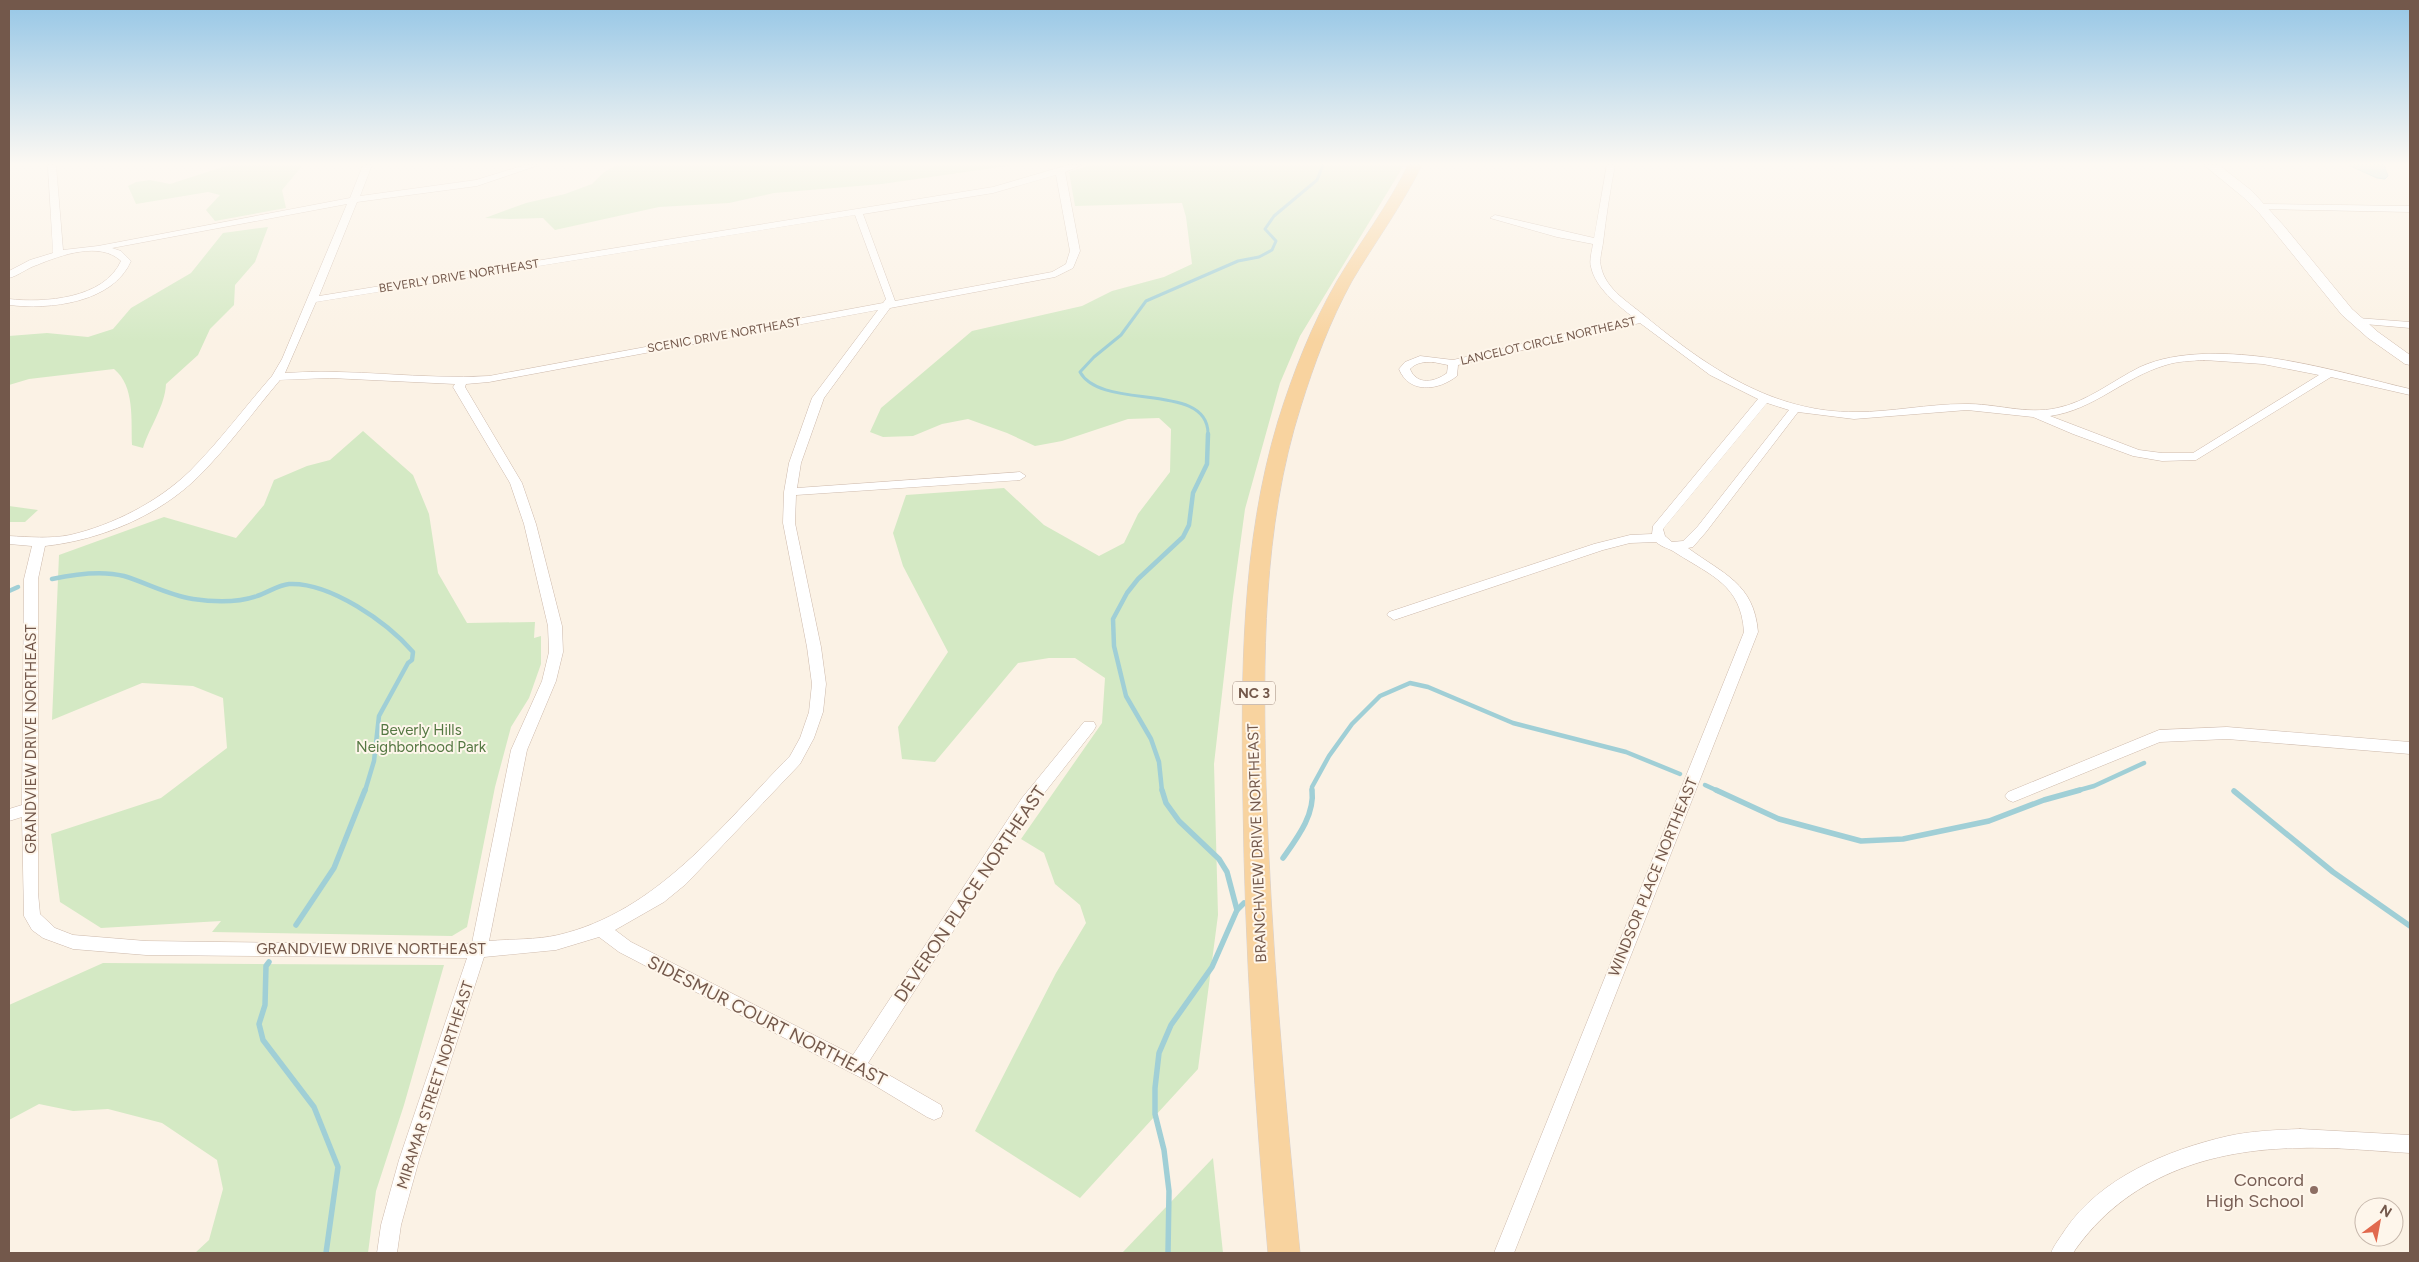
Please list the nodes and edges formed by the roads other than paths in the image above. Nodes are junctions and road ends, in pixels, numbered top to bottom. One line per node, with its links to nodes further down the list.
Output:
1 (56, 224): 13 (street)
2 (223, 224): 12 (street)
3 (342, 224): 15 (street)
4 (784, 224): 15 (street, BEVERLY DRIVE NORTHEAST)
5 (863, 224): 17 (street)
6 (1069, 224): 17 (street, SCENIC DRIVE NORTHEAST)
7 (1380, 224): 48 (main road, BRANCHVIEW DRIVE NORTHEAST / NC 3)
8 (1517, 224): 11 (street)
9 (1601, 224): 11 (street)
10 (2275, 224): 19 (street)
11 (1598, 242): 18 (street)
12 (98, 249): 13 (street); 16 (street)
13 (58, 254): 14 (street)
14 (9, 275)
15 (311, 300): 24 (street)
16 (9, 302)
17 (888, 305): 25 (street, SCENIC DRIVE NORTHEAST); 31 (street, GRANDVIEW DRIVE NORTHEAST)
18 (1643, 319): 22 (street, LANCELOT CIRCLE NORTHEAST); 27 (street)
19 (2357, 321): 20 (street); 21 (street)
20 (2410, 325)
21 (2410, 361)
22 (1452, 363)
23 (2328, 374): 26 (street); 29 (street); 29 (street)
24 (277, 377): 25 (street, SCENIC DRIVE NORTHEAST); 34 (street)
25 (463, 380): 43 (street, MIRAMAR STREET NORTHEAST)
26 (2410, 392)
27 (1764, 399): 28 (street); 32 (street)
28 (1795, 409): 29 (street); 35 (street)
29 (2034, 414)
30 (1020, 476): 31 (street)
31 (790, 492): 42 (street, GRANDVIEW DRIVE NORTHEAST)
32 (1659, 538): 35 (street, WINDSOR PLACE NORTHEAST); 36 (street)
33 (9, 540): 34 (street)
34 (39, 542): 40 (street, GRANDVIEW DRIVE NORTHEAST)
35 (1677, 547): 49 (street, WINDSOR PLACE NORTHEAST)
36 (1394, 615)
37 (1089, 726): 44 (street, DEVERON PLACE NORTHEAST)
38 (2410, 748): 39 (street)
39 (2013, 796)
40 (30, 809): 41 (street); 43 (street, GRANDVIEW DRIVE NORTHEAST)
41 (9, 815)
42 (601, 929): 43 (street, GRANDVIEW DRIVE NORTHEAST); 44 (street, SIDESMUR COURT NORTHEAST)
43 (480, 949): 47 (street, MIRAMAR STREET NORTHEAST)
44 (856, 1066): 45 (street, SIDESMUR COURT NORTHEAST)
45 (934, 1111)
46 (2410, 1144): 50 (street)
47 (387, 1253)
48 (1284, 1253)
49 (1504, 1253)
50 (2061, 1253)

